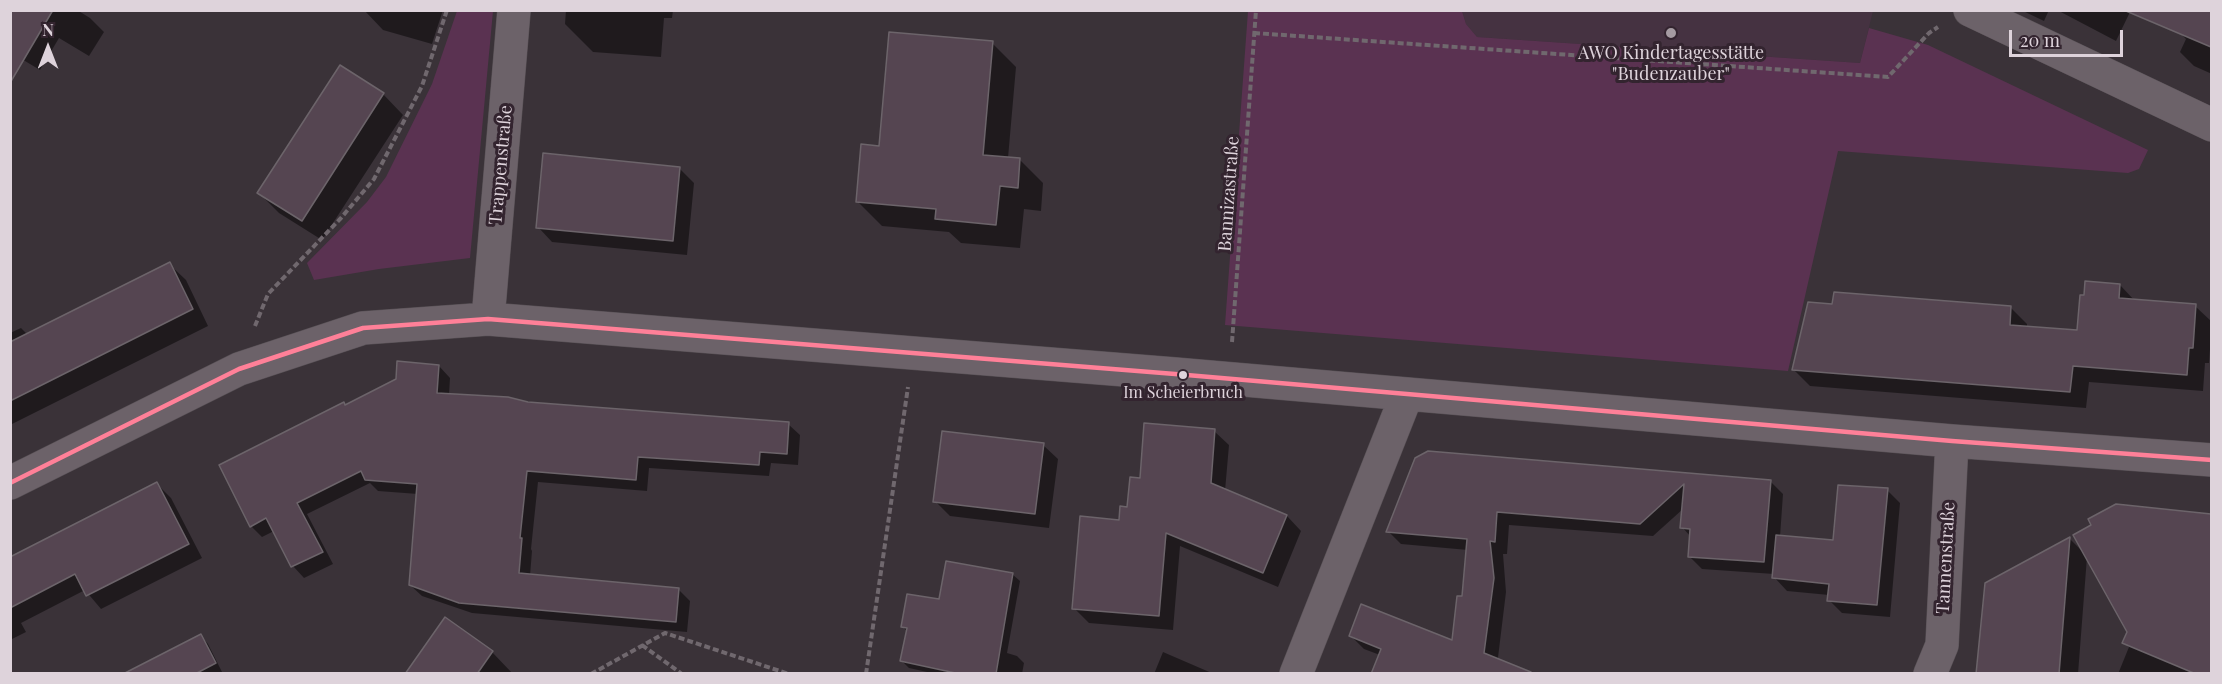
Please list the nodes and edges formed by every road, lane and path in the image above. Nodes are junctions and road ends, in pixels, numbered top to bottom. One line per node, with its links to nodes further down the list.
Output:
1 (447, 10): 9 (path)
2 (514, 10): 7 (street, Trappenstraße)
3 (1256, 10): 5 (path, Bannizastraße)
4 (1957, 16): 5 (path); 6 (street)
5 (1254, 33): 10 (path, Bannizastraße)
6 (2211, 125)
7 (488, 319): 8 (street); 9 (street)
8 (913, 354): 10 (street); 19 (path)
9 (239, 369): 14 (street)
10 (1229, 380): 11 (street)
11 (1407, 394): 12 (street); 20 (street)
12 (1952, 441): 13 (street); 21 (street, Tannenstraße)
13 (2210, 457)
14 (10, 483)
15 (642, 645): 16 (path); 17 (path); 18 (path)
16 (591, 674)
17 (682, 674)
18 (789, 674)
19 (866, 674)
20 (1296, 674)
21 (1930, 674)

